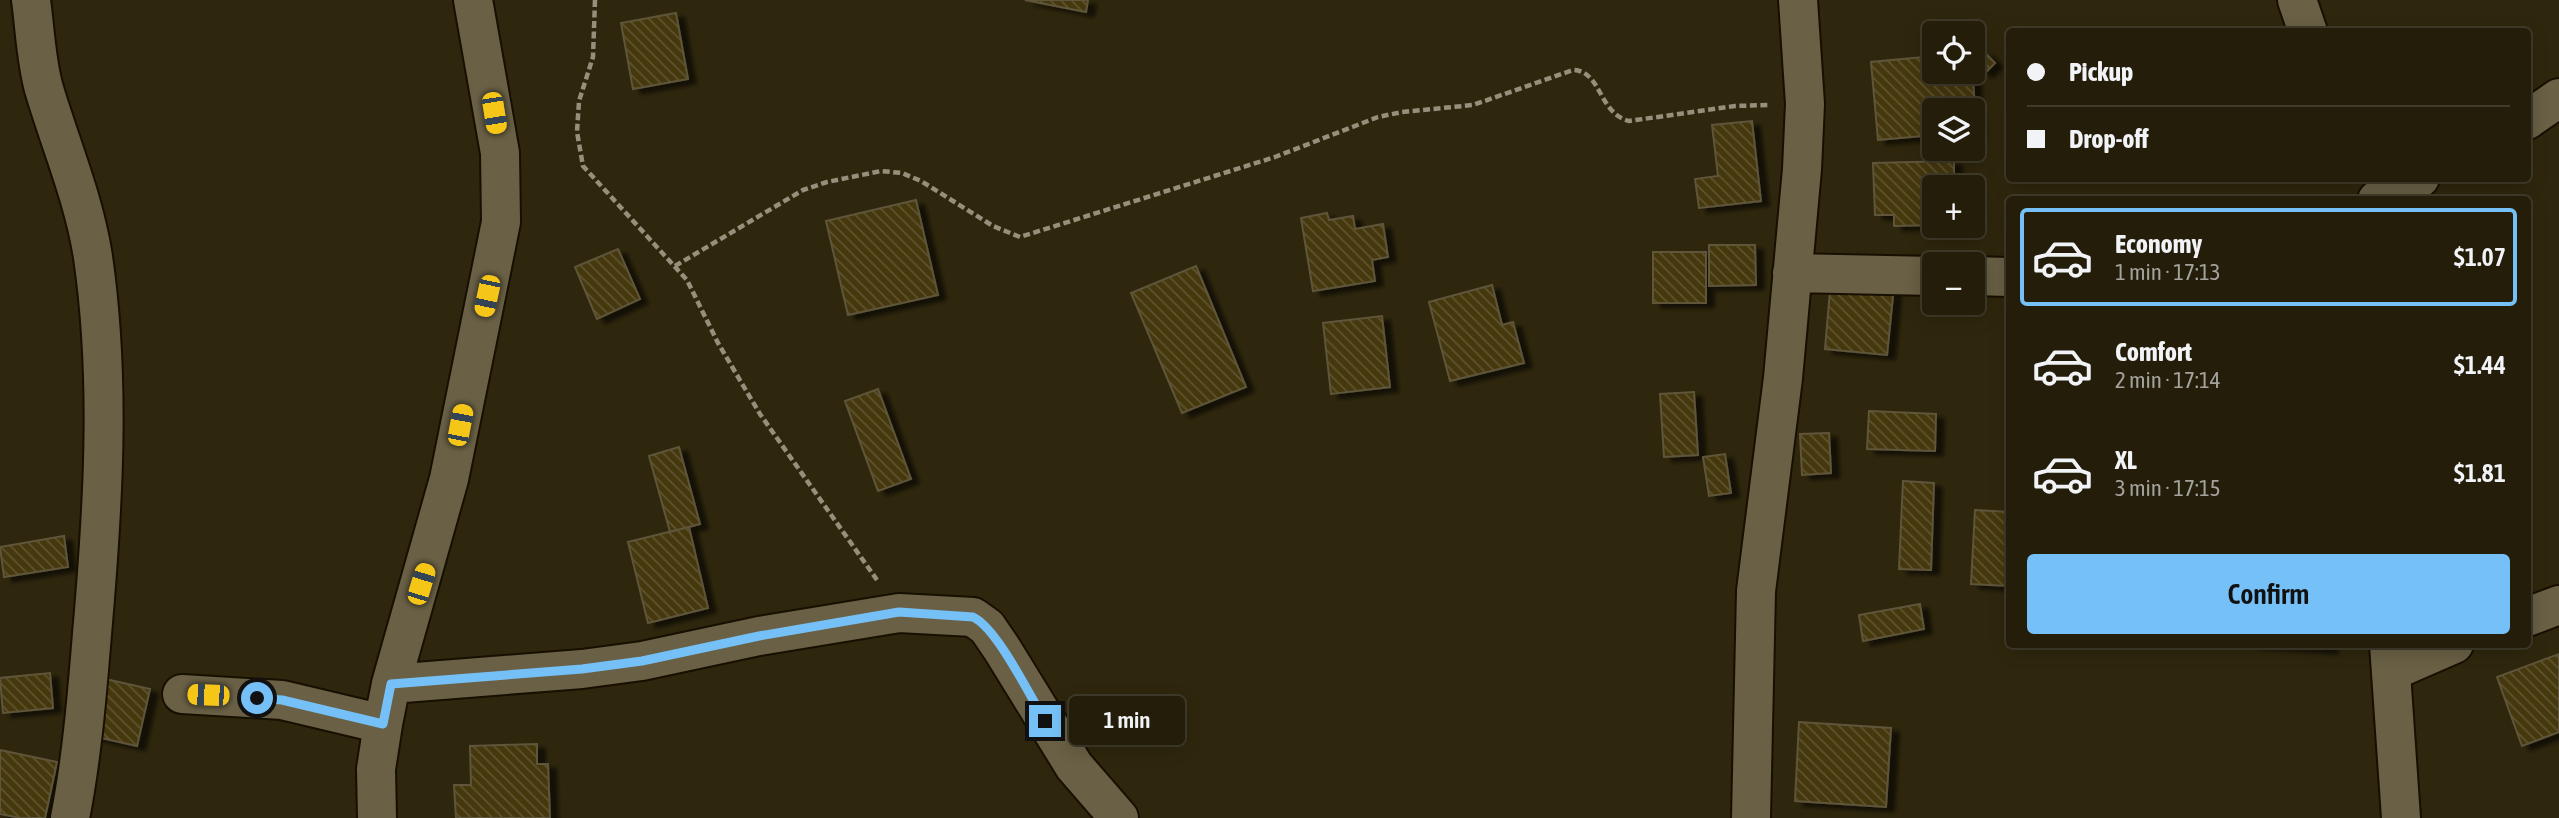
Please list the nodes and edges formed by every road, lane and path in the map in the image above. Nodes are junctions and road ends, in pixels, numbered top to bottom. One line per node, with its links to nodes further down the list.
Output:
1 (31, 0): 25 (street)
2 (473, 0): 22 (street)
3 (596, 0): 12 (path)
4 (1798, 0): 8 (street)
5 (2297, 0): 6 (street)
6 (2307, 28)
7 (2559, 98): 9 (street)
8 (1805, 104): 12 (path); 13 (street)
9 (2531, 117)
10 (2412, 182): 11 (street)
11 (2385, 196)
12 (675, 267): 18 (path)
13 (1792, 273): 14 (street); 28 (street)
14 (1922, 276)
15 (1985, 276): 16 (street)
16 (2006, 277)
17 (2559, 606): 19 (street)
18 (899, 612): 22 (street); 27 (street)
19 (2531, 616)
20 (2436, 648): 21 (street)
21 (2391, 658): 29 (street)
22 (391, 684): 24 (street)
23 (182, 694): 24 (street)
24 (383, 724): 26 (street)
25 (70, 818)
26 (377, 818)
27 (1119, 818)
28 (1751, 818)
29 (2401, 818)

